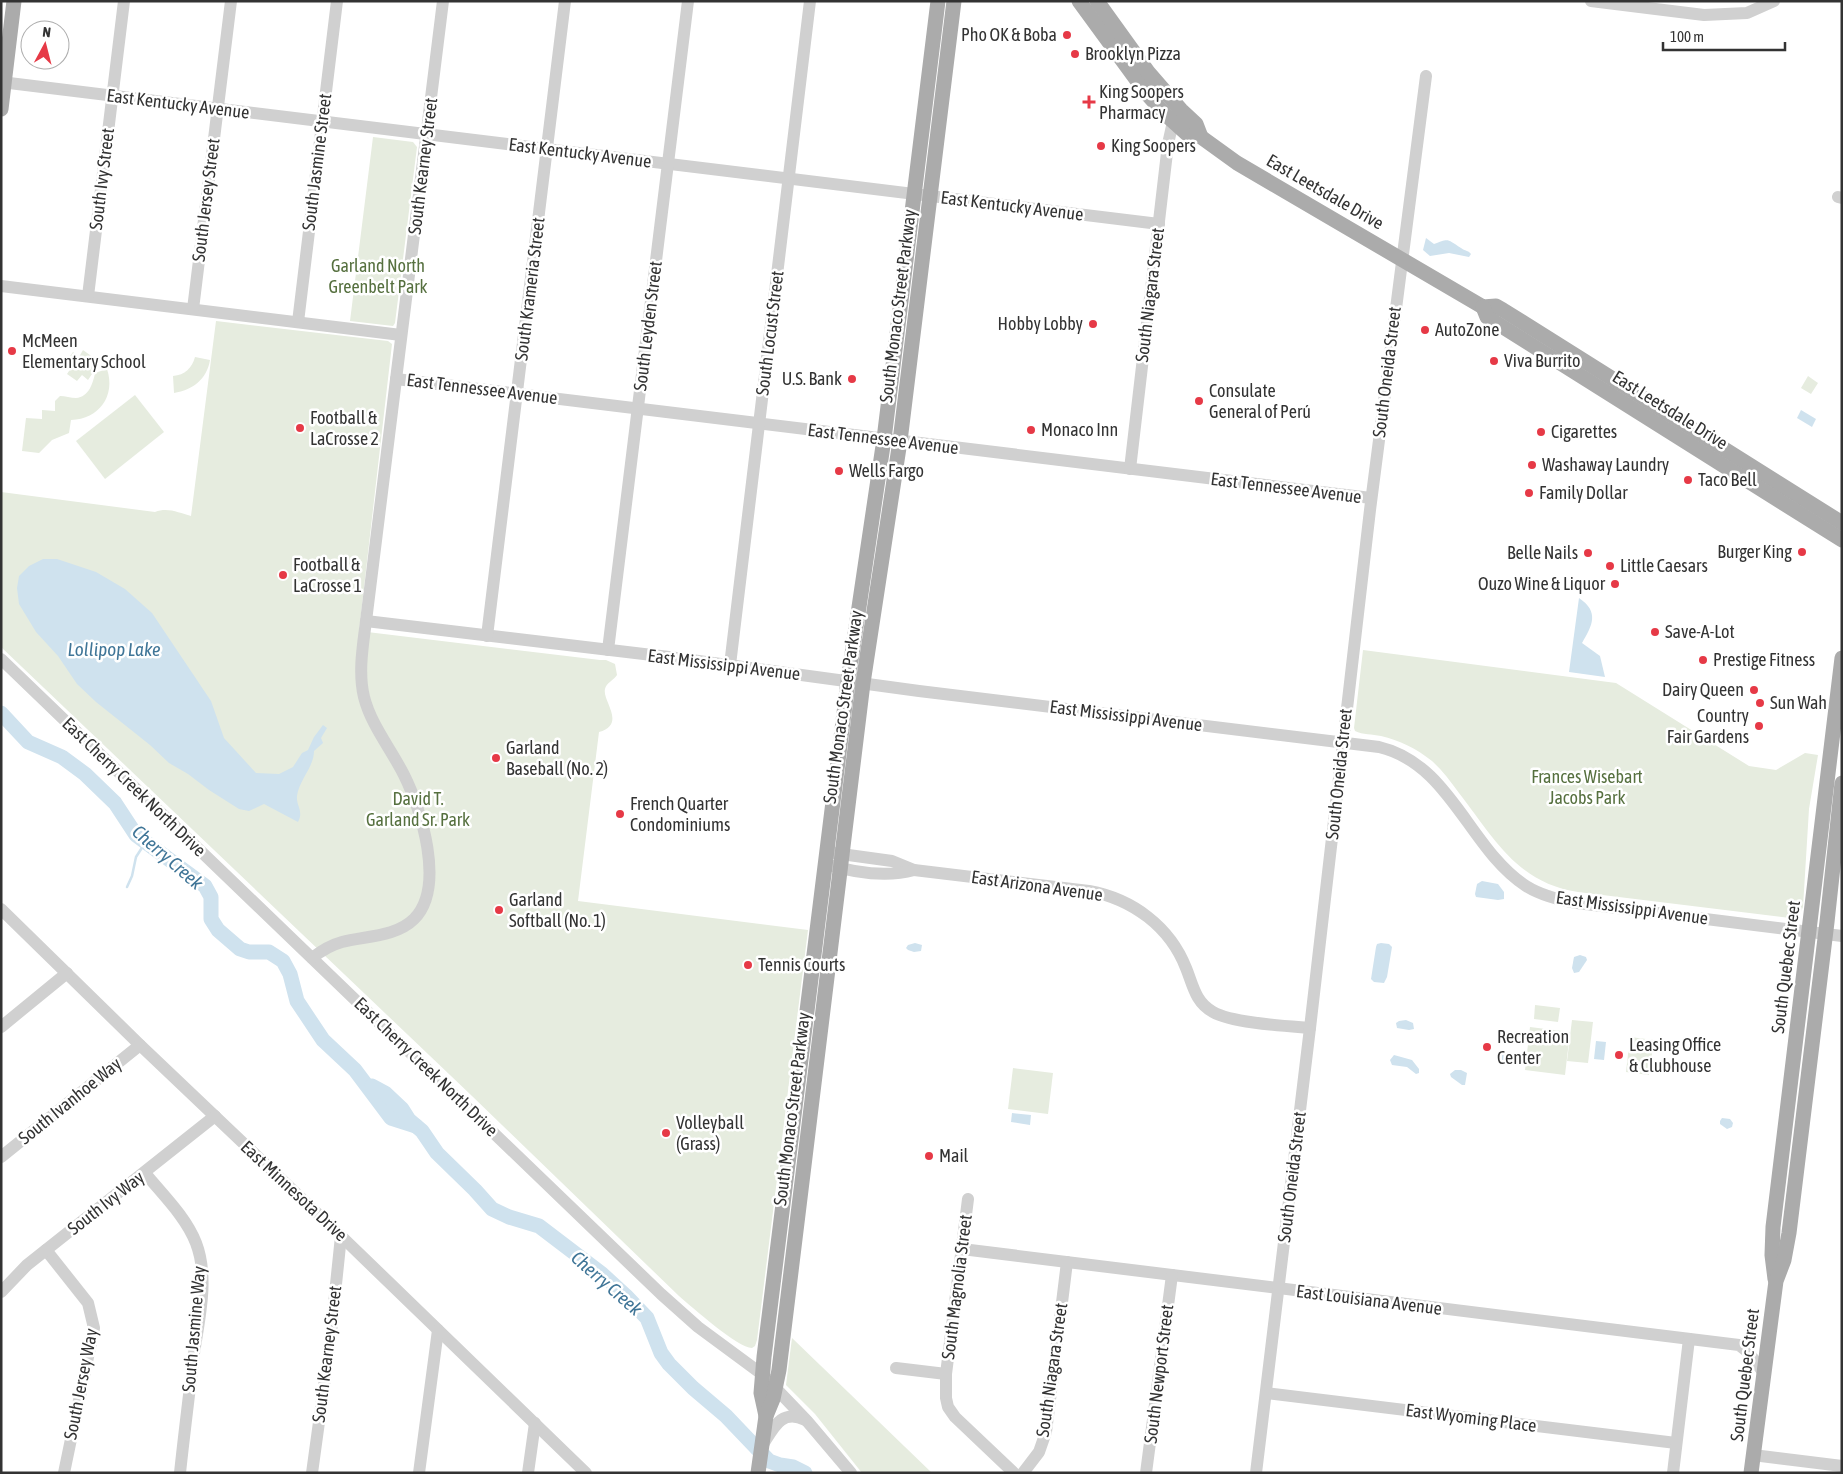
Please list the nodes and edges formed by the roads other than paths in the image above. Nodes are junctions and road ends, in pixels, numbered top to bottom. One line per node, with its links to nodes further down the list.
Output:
1 (14, 1): 16 (main road)
2 (124, 1): 17 (street, South Ivy Street)
3 (231, 1): 18 (street, South Jersey Street)
4 (337, 1): 20 (street, South Jasmine Street)
5 (443, 1): 22 (street, South Kearney Street)
6 (565, 1): 24 (street, South Krameria Street)
7 (688, 1): 25 (street, South Leyden Street)
8 (810, 1): 26 (street, South Locust Street)
9 (938, 1): 27 (main road, South Monaco Street Parkway)
10 (954, 1): 28 (main road, South Monaco Street Parkway)
11 (1079, 1): 21 (main road, East Leetsdale Drive)
12 (1097, 1): 23 (main road, East Leetsdale Drive)
13 (1591, 1): 14 (street)
14 (1774, 1)
15 (1426, 76): 30 (street, South Oneida Street)
16 (3, 82): 17 (street, East Kentucky Avenue); 19 (main road)
17 (112, 96): 18 (street, East Kentucky Avenue); 32 (street, South Ivy Street)
18 (218, 108): 20 (street, East Kentucky Avenue); 34 (street, South Jersey Street)
19 (1, 109)
20 (322, 121): 22 (street, East Kentucky Avenue); 35 (street, South Jasmine Street)
21 (1175, 123): 23 (main road, East Leetsdale Drive); 29 (street, South Niagara Street)
22 (426, 134): 24 (street, East Kentucky Avenue); 36 (street, South Kearney Street)
23 (1201, 137): 30 (main road, East Leetsdale Drive)
24 (547, 149): 25 (street, East Kentucky Avenue); 38 (street, South Krameria Street)
25 (668, 163): 26 (street, East Kentucky Avenue); 39 (street, South Leyden Street)
26 (789, 178): 27 (street, East Kentucky Avenue); 40 (street, South Locust Street)
27 (914, 194): 28 (street, East Kentucky Avenue); 41 (main road, South Monaco Street Parkway)
28 (930, 196): 29 (street, East Kentucky Avenue); 42 (main road, South Monaco Street Parkway)
29 (1159, 224): 43 (street, South Niagara Street)
30 (1402, 259): 33 (main road, East Leetsdale Drive); 44 (street, South Oneida Street)
31 (1, 286): 32 (street)
32 (88, 296): 34 (street)
33 (1483, 307): 45 (main road, East Leetsdale Drive); 46 (main road, East Leetsdale Drive)
34 (193, 309): 35 (street)
35 (298, 322): 36 (street)
36 (401, 335): 37 (street, South Kearney Street)
37 (396, 379): 38 (street, East Tennessee Avenue); 47 (street, South Kearney Street)
38 (517, 393): 39 (street, East Tennessee Avenue); 48 (street, South Krameria Street)
39 (638, 408): 40 (street, East Tennessee Avenue); 49 (street, South Leyden Street)
40 (759, 423): 41 (street, East Tennessee Avenue); 52 (street, South Locust Street)
41 (884, 439): 42 (street, East Tennessee Avenue); 53 (main road, South Monaco Street Parkway)
42 (900, 441): 43 (street, East Tennessee Avenue); 54 (main road, South Monaco Street Parkway)
43 (1130, 469): 44 (street, East Tennessee Avenue)
44 (1371, 498): 55 (street, South Oneida Street)
45 (1842, 523)
46 (1842, 540)
47 (366, 621): 48 (street, East Mississippi Avenue); 63 (street, South Kearney Street)
48 (487, 636): 49 (street, East Mississippi Avenue)
49 (608, 650): 52 (street, East Mississippi Avenue)
50 (1842, 658): 60 (main road, South Quebec Street)
51 (1, 659): 63 (street, East Cherry Creek North Drive)
52 (730, 665): 53 (street, East Mississippi Avenue)
53 (848, 681): 54 (street, East Mississippi Avenue); 57 (main road, South Monaco Street Parkway)
54 (864, 683): 55 (street, East Mississippi Avenue); 58 (main road, South Monaco Street Parkway)
55 (1343, 742): 60 (street, East Mississippi Avenue); 66 (street, South Oneida Street)
56 (1842, 783): 61 (main road, South Quebec Street)
57 (826, 858): 58 (street, East Arizona Avenue); 85 (main road, South Monaco Street Parkway)
58 (842, 861): 66 (street, East Arizona Avenue); 86 (main road, South Monaco Street Parkway)
59 (1, 909): 64 (street, East Minnesota Drive)
60 (1810, 932): 61 (street, East Mississippi Avenue); 77 (main road, South Quebec Street)
61 (1826, 934): 62 (street, East Mississippi Avenue); 77 (main road, South Quebec Street)
62 (1842, 936)
63 (312, 958): 85 (street, East Cherry Creek North Drive)
64 (67, 973): 65 (street); 67 (street, East Minnesota Drive)
65 (1, 1027)
66 (1310, 1028): 78 (street, South Oneida Street)
67 (140, 1045): 68 (street, East Minnesota Drive); 69 (street, South Ivanhoe Way)
68 (215, 1116): 70 (street, South Ivy Way); 72 (street, East Minnesota Drive)
69 (1, 1157)
70 (145, 1173): 74 (street, South Ivy Way); 95 (street, South Jasmine Way)
71 (968, 1199): 73 (street, South Magnolia Street)
72 (341, 1236): 80 (street, East Minnesota Drive); 96 (street, South Kearney Street)
73 (962, 1249): 75 (street, East Louisiana Avenue); 84 (street, South Magnolia Street)
74 (46, 1250): 79 (street, South Ivy Way); 94 (street, South Jersey Way)
75 (1067, 1262): 76 (street, East Louisiana Avenue); 103 (street, South Niagara Street)
76 (1172, 1276): 78 (street, East Louisiana Avenue); 104 (street, South Newport Street)
77 (1776, 1281): 83 (main road, South Quebec Street)
78 (1278, 1289): 81 (street, East Louisiana Avenue); 87 (street, South Oneida Street)
79 (1, 1292)
80 (438, 1330): 90 (street, East Minnesota Drive); 97 (street)
81 (1689, 1339): 83 (street, East Louisiana Avenue); 91 (street)
82 (896, 1368): 84 (street)
83 (1764, 1373): 92 (main road, South Quebec Street)
84 (946, 1374): 102 (street, South Magnolia Street)
85 (763, 1375): 86 (street, East Cherry Creek North Drive); 88 (main road, South Monaco Street Parkway)
86 (776, 1389): 88 (main road, South Monaco Street Parkway); 89 (street, East Cherry Creek North Drive)
87 (1266, 1393): 91 (street, East Wyoming Place); 105 (street, South Oneida Street)
88 (771, 1420): 89 (street); 100 (main road, South Monaco Street Parkway)
89 (807, 1421): 101 (street, East Cherry Creek North Drive)
90 (535, 1423): 98 (street); 99 (street, East Minnesota Drive)
91 (1676, 1443): 106 (street)
92 (1753, 1455): 93 (street); 107 (main road, South Quebec Street)
93 (1842, 1466)
94 (64, 1473)
95 (180, 1473)
96 (312, 1473)
97 (419, 1473)
98 (528, 1473)
99 (586, 1473)
100 (758, 1473)
101 (851, 1473)
102 (1014, 1473)
103 (1023, 1473)
104 (1146, 1473)
105 (1256, 1473)
106 (1673, 1473)
107 (1751, 1473)

